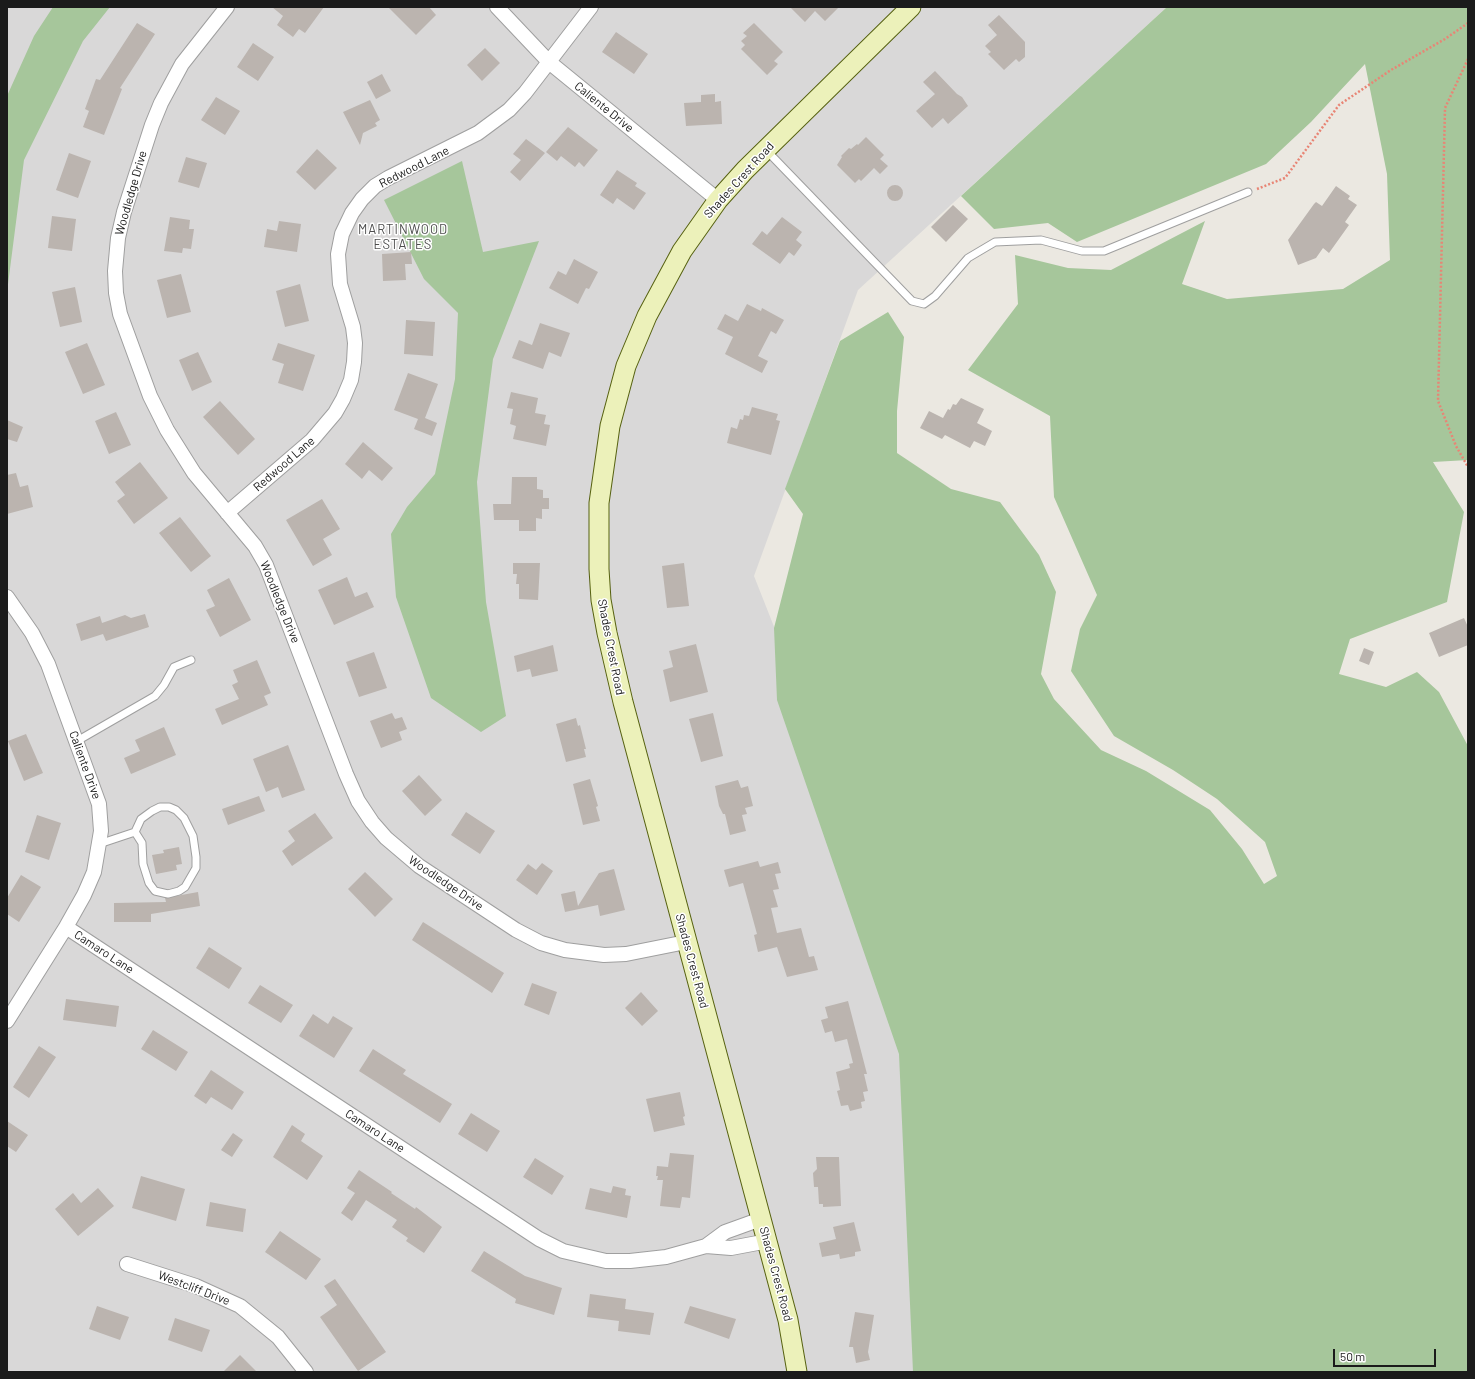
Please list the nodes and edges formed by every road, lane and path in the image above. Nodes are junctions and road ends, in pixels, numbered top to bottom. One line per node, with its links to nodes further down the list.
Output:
1 (227, 7): 12 (street, Woodledge Drive)
2 (497, 7): 7 (street, Caliente Drive)
3 (590, 7): 7 (street, Redwood Lane)
4 (911, 7): 8 (street, Shades Crest Road)
5 (1468, 23): 9 (path)
6 (1468, 59): 11 (path)
7 (549, 62): 10 (street, Caliente Drive); 12 (street, Redwood Lane)
8 (766, 149): 9 (lane); 10 (street, Shades Crest Road)
9 (1248, 192)
10 (718, 200): 19 (street, Shades Crest Road)
11 (1468, 467)
12 (227, 513): 19 (street, Woodledge Drive)
13 (7, 597): 15 (street, Caliente Drive)
14 (191, 660): 15 (lane)
15 (77, 741): 17 (street, Caliente Drive)
16 (135, 832): 16 (lane); 17 (lane)
17 (100, 844): 18 (street, Caliente Drive)
18 (66, 927): 20 (street, Caliente Drive); 23 (street, Camaro Lane)
19 (686, 942): 21 (street, Shades Crest Road)
20 (7, 1021)
21 (761, 1219): 22 (street, Shades Crest Road); 23 (street, Camaro Lane)
22 (768, 1241): 23 (street, Camaro Lane); 26 (street, Shades Crest Road)
23 (706, 1246)
24 (127, 1264): 25 (street, Westcliff Drive)
25 (306, 1372)
26 (797, 1372)

